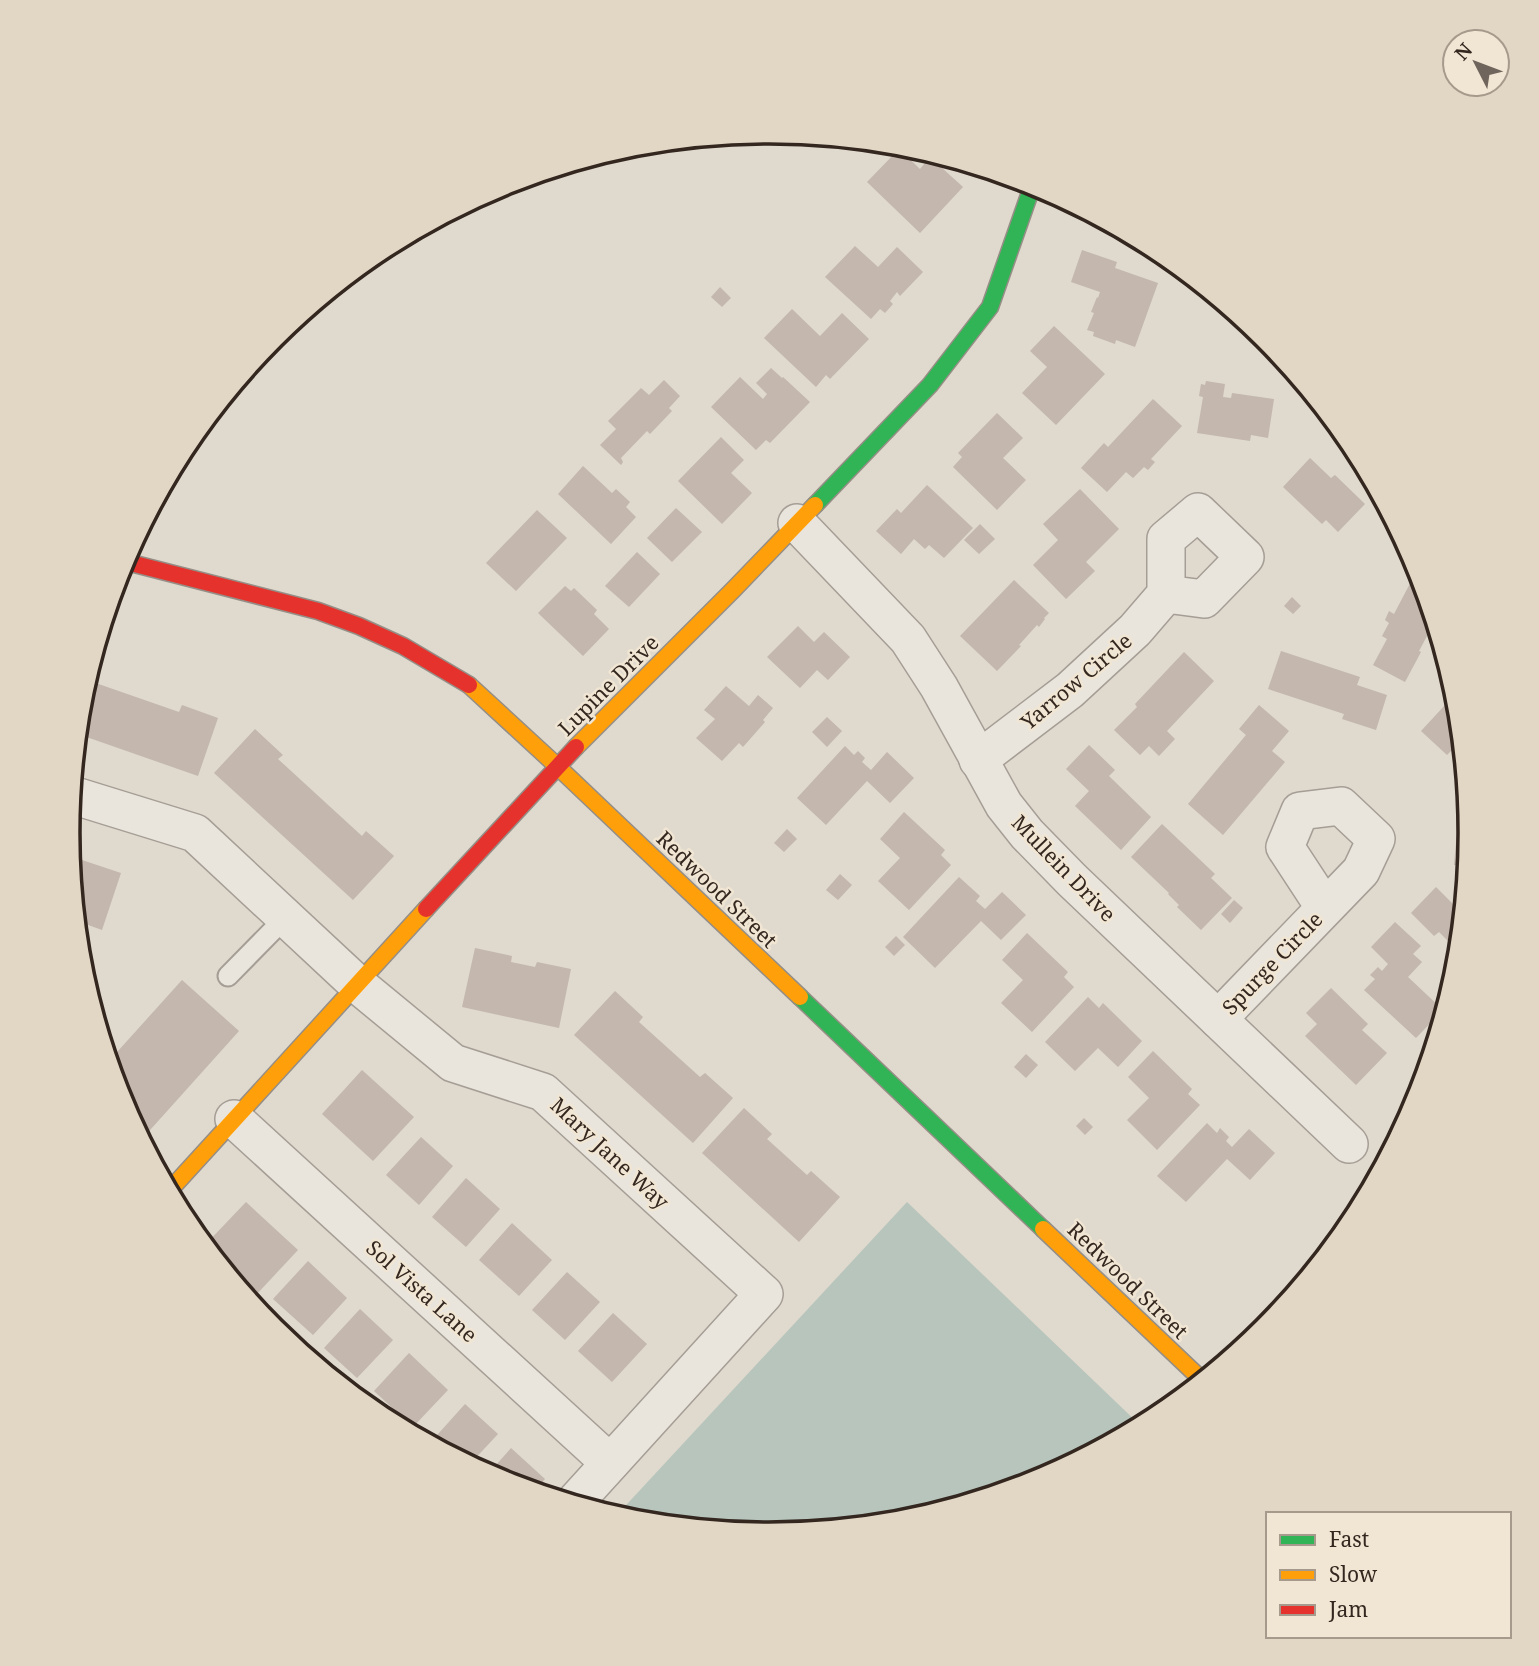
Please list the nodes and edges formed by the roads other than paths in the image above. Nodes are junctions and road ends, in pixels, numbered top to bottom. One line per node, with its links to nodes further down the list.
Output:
1 (1029, 195): 2 (street, Lupine Drive)
2 (797, 523): 5 (street, Mullein Drive); 6 (street, Lupine Drive)
3 (135, 564): 6 (street, Redwood Street)
4 (1166, 594): 5 (street, Yarrow Circle)
5 (978, 760): 12 (street, Mullein Drive)
6 (557, 766): 11 (street, Lupine Drive); 16 (street, Redwood Street)
7 (82, 798): 9 (street, Mary Jane Way)
8 (1325, 908): 12 (street, Spurge Circle)
9 (285, 918): 10 (lane); 11 (street, Mary Jane Way)
10 (228, 976)
11 (357, 984): 13 (street, Lupine Drive); 17 (street, Mary Jane Way)
12 (1218, 1019): 14 (street, Mullein Drive)
13 (234, 1119): 15 (street, Lupine Drive); 17 (street, Sol Vista Lane)
14 (1349, 1144)
15 (176, 1183)
16 (1196, 1374)
17 (610, 1463): 18 (street, Mary Jane Way)
18 (580, 1495)

